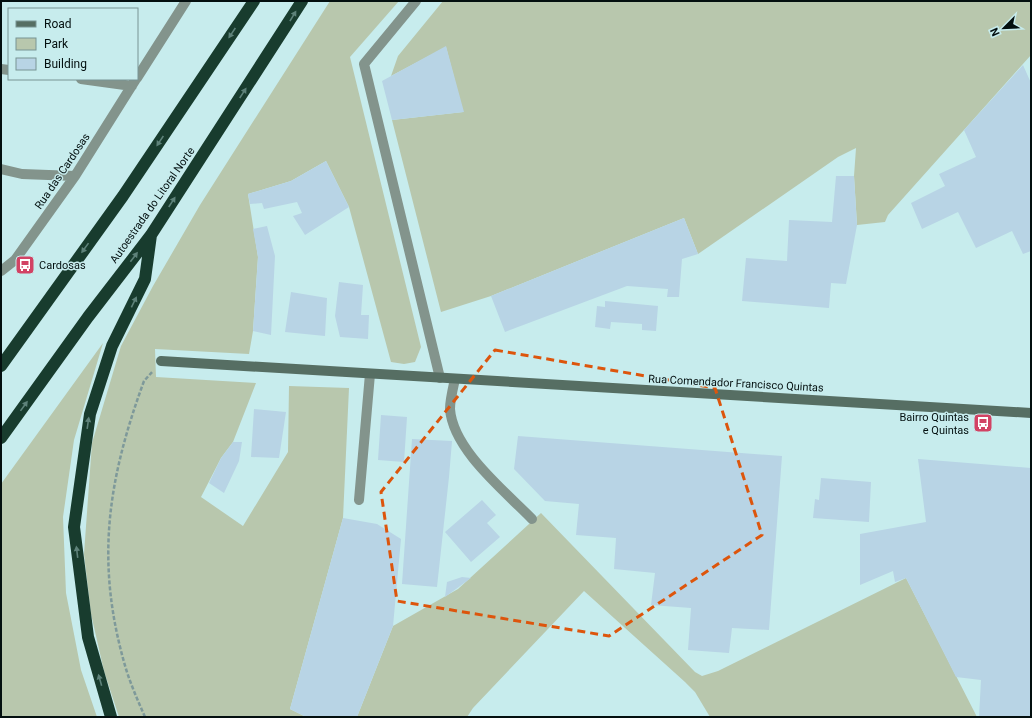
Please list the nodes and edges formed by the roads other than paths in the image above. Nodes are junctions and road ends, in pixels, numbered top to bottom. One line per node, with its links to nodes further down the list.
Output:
1 (186, 1): 5 (street, Rua das Cardosas)
2 (254, 1): 13 (highway, one-way to 13)
3 (302, 1): 10 (highway, Autoestrada do Litoral Norte, one-way to 3)
4 (416, 1): 15 (street)
5 (138, 76)
6 (108, 80): 7 (street)
7 (135, 81): 9 (street, Rua das Cardosas)
8 (1, 169): 9 (street)
9 (74, 176): 11 (street, Rua das Cardosas)
10 (151, 235): 18 (highway, Autoestrada do Litoral Norte, one-way to 10); 21 (highway, one-way to 10)
11 (1, 271)
12 (161, 361): 14 (street, Rua Comendador Francisco Quintas)
13 (1, 366)
14 (370, 374): 15 (street, Rua Comendador Francisco Quintas); 19 (street)
15 (440, 378): 16 (street, Rua Comendador Francisco Quintas)
16 (455, 379): 17 (street, Rua Comendador Francisco Quintas); 20 (street)
17 (1031, 413)
18 (1, 438)
19 (359, 500)
20 (532, 519)
21 (111, 717)

